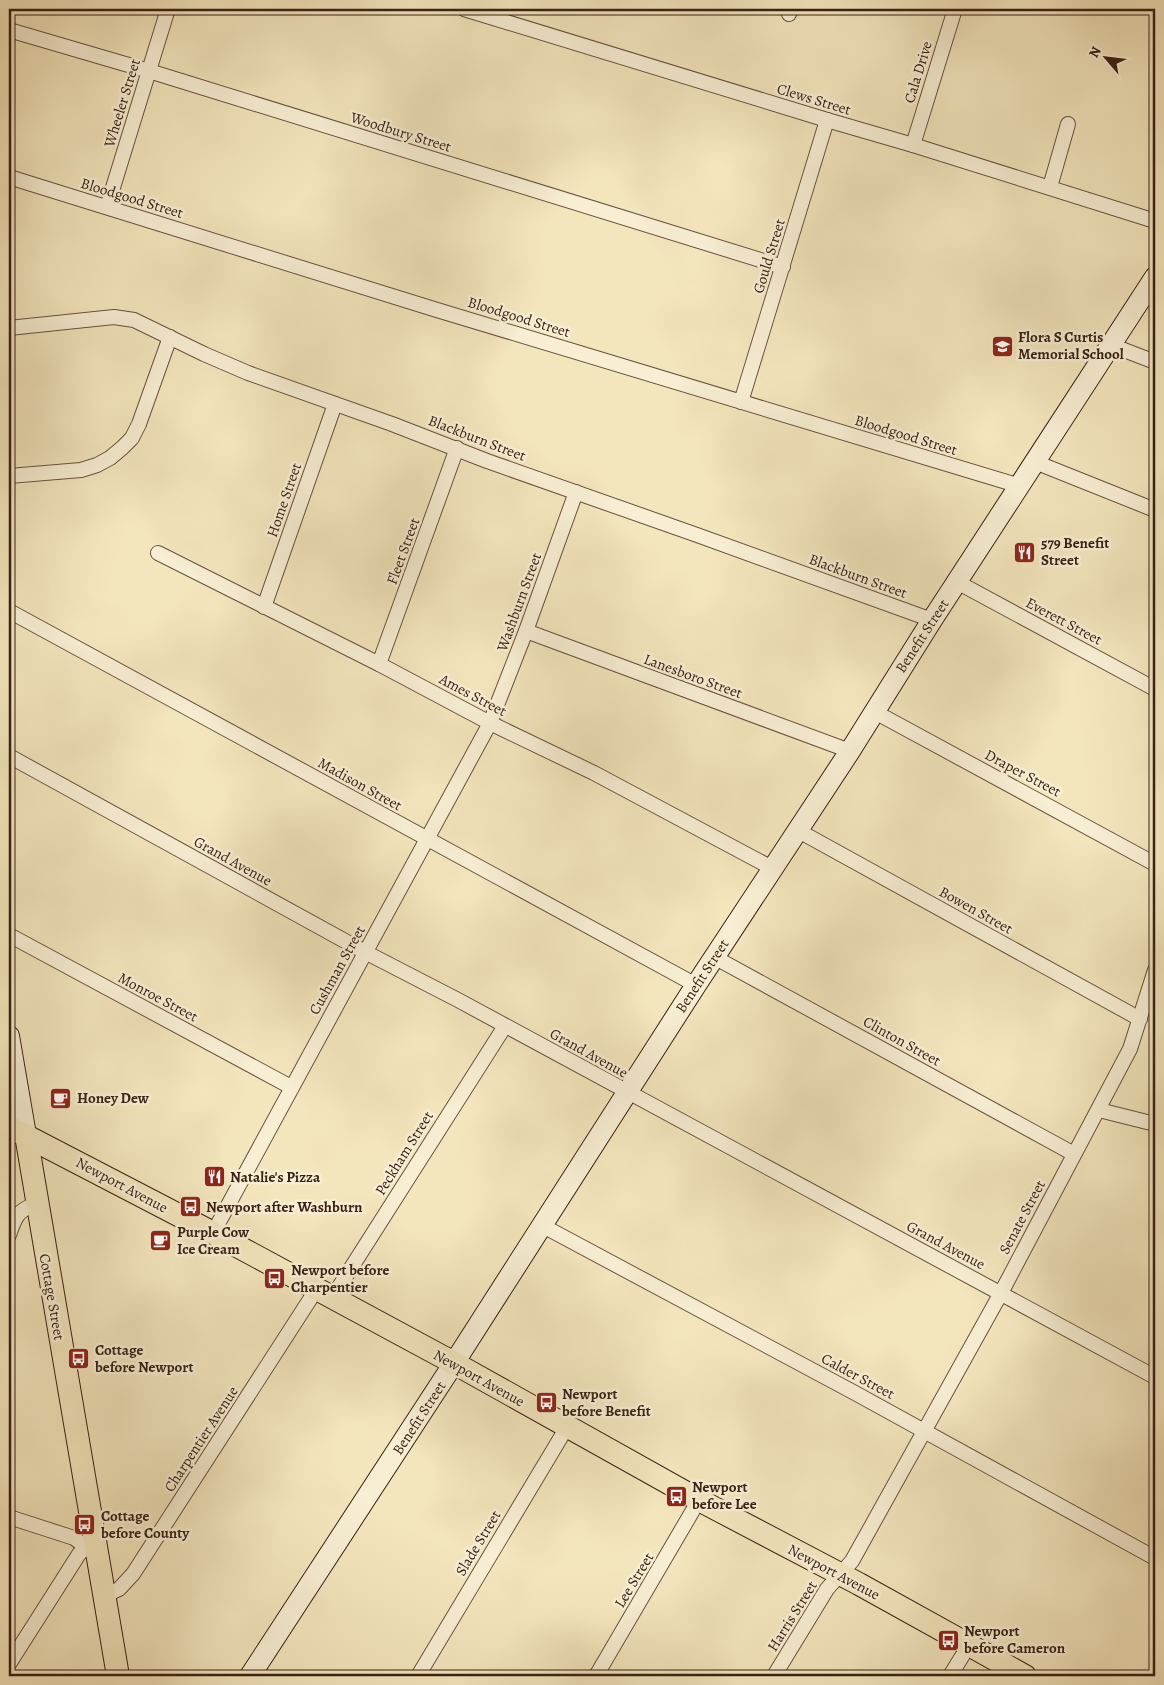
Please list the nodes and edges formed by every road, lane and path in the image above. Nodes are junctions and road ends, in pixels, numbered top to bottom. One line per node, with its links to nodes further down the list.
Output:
1 (168, 9): 5 (street, Wheeler Street)
2 (464, 9): 6 (street, Clews Street)
3 (955, 9): 8 (street, Cala Drive)
4 (9, 30): 5 (street, Woodbury Street)
5 (149, 71): 11 (street, Wheeler Street); 13 (street, Woodbury Street)
6 (827, 120): 8 (street, Clews Street); 13 (street, Gould Street)
7 (1068, 124): 10 (street)
8 (912, 145): 10 (street, Clews Street)
9 (9, 177): 11 (street, Bloodgood Street)
10 (1050, 187): 12 (street, Clews Street)
11 (107, 207): 19 (street, Bloodgood Street)
12 (1155, 221)
13 (782, 267): 19 (street, Gould Street)
14 (1155, 277): 17 (street, Benefit Street)
15 (9, 328): 16 (street, Blackburn Street)
16 (170, 337): 20 (street, Blackburn Street); 23 (street)
17 (1111, 345): 18 (street); 22 (street, Benefit Street)
18 (1155, 362)
19 (741, 402): 24 (street, Bloodgood Street)
20 (335, 404): 21 (street, Blackburn Street); 29 (street, Home Street)
21 (457, 448): 25 (street, Blackburn Street); 33 (street, Fleet Street)
22 (1035, 462): 24 (street, Benefit Street); 26 (street)
23 (9, 476)
24 (1020, 486): 28 (street, Benefit Street)
25 (576, 492): 31 (street, Blackburn Street); 32 (street, Washburn Street)
26 (1155, 510)
27 (158, 553): 29 (street, Ames Street)
28 (957, 582): 31 (street, Benefit Street); 34 (street, Everett Street)
29 (264, 607): 33 (street, Ames Street)
30 (9, 611): 40 (street, Madison Street)
31 (932, 620): 35 (street, Benefit Street)
32 (526, 631): 36 (street, Washburn Street); 37 (street, Lanesboro Street)
33 (379, 664): 36 (street, Ames Street)
34 (1155, 689)
35 (874, 712): 37 (street, Benefit Street); 41 (street, Draper Street)
36 (490, 723): 40 (street, Cushman Street); 42 (street, Ames Street)
37 (850, 751): 39 (street, Benefit Street)
38 (9, 756): 44 (street, Grand Avenue)
39 (797, 830): 42 (street, Benefit Street); 48 (street, Bowen Street)
40 (427, 839): 44 (street, Cushman Street); 47 (street, Madison Street)
41 (1155, 864)
42 (772, 868): 45 (street, Benefit Street)
43 (9, 935): 51 (street, Monroe Street)
44 (365, 952): 49 (street, Grand Avenue); 51 (street, Cushman Street)
45 (714, 957): 47 (street, Benefit Street); 56 (street, Clinton Street)
46 (1155, 970): 48 (street, Senate Street)
47 (696, 985): 52 (street, Benefit Street)
48 (1140, 1019): 53 (street, Senate Street)
49 (505, 1026): 52 (street, Grand Avenue); 62 (street, Peckham Street)
50 (9, 1036): 55 (street, Cottage Street)
51 (291, 1088): 59 (street, Cushman Street)
52 (628, 1093): 58 (street, Benefit Street); 61 (street, Grand Avenue)
53 (1099, 1110): 54 (street); 56 (street, Senate Street)
54 (1155, 1124)
55 (17, 1131): 57 (main road, Cottage Street); 59 (main road, Newport Avenue)
56 (1074, 1154): 61 (street, Senate Street)
57 (36, 1204): 60 (street); 69 (main road, Cottage Street)
58 (543, 1226): 63 (street, Benefit Street); 66 (street, Calder Street)
59 (213, 1233): 62 (main road, Newport Avenue)
60 (9, 1235)
61 (1000, 1293): 64 (street, Grand Avenue); 66 (street, Senate Street)
62 (324, 1294): 63 (main road, Newport Avenue); 72 (street, Charpentier Avenue)
63 (454, 1363): 65 (main road, Newport Avenue); 76 (street, Benefit Street)
64 (1155, 1377)
65 (567, 1427): 67 (main road, Newport Avenue); 77 (street, Slade Street)
66 (924, 1430): 70 (street, Calder Street); 71 (street, Senate Street)
67 (699, 1500): 71 (main road, Newport Avenue); 78 (street, Lee Street)
68 (9, 1517): 69 (street)
69 (90, 1545): 72 (main road, Cottage Street); 74 (street)
70 (1155, 1558)
71 (841, 1575): 73 (main road, Newport Avenue); 79 (street, Harris Street)
72 (104, 1596): 75 (main road, Cottage Street)
73 (968, 1646): 80 (street); 81 (main road, Newport Avenue)
74 (9, 1664)
75 (118, 1676)
76 (250, 1676)
77 (418, 1676)
78 (596, 1676)
79 (774, 1676)
80 (950, 1676)
81 (1025, 1676)

